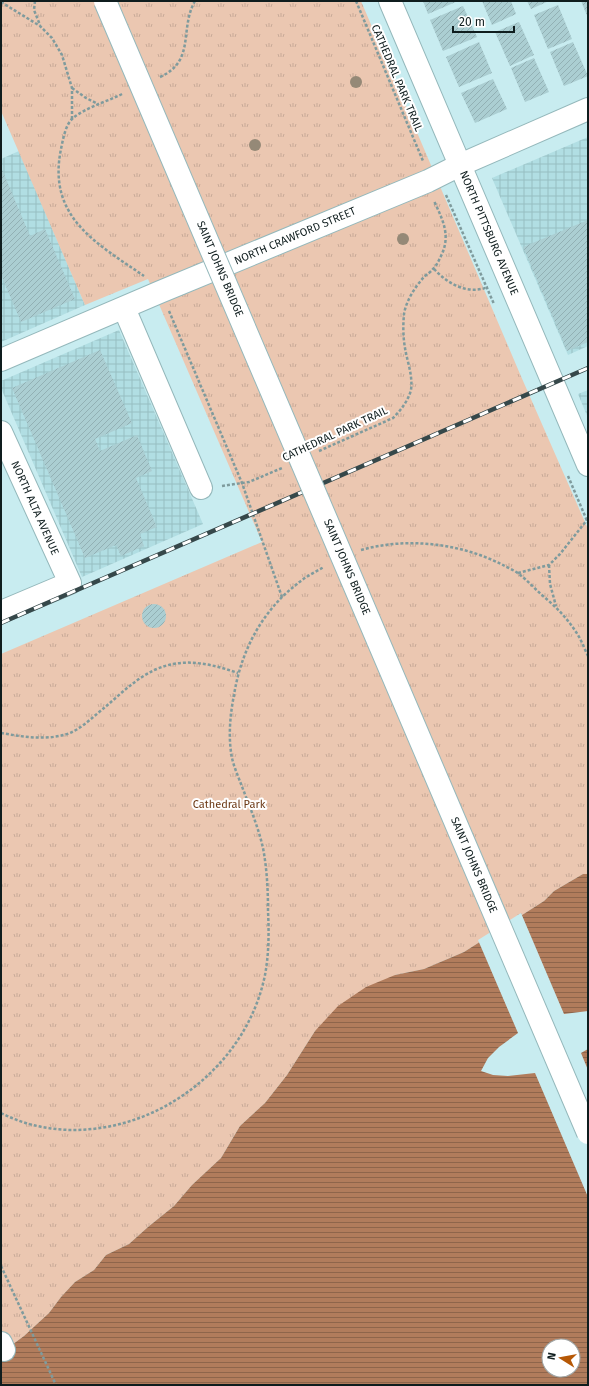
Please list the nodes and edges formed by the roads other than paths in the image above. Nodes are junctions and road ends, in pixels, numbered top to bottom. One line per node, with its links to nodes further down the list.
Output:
1 (105, 1): 11 (street, SAINT JOHNS BRIDGE, bridge)
2 (390, 1): 4 (street, NORTH PITTSBURG AVENUE)
3 (588, 109): 4 (street, NORTH CRAWFORD STREET)
4 (460, 165): 5 (street, NORTH CRAWFORD STREET); 8 (street, NORTH PITTSBURG AVENUE)
5 (124, 308): 6 (street, NORTH CRAWFORD STREET); 9 (street)
6 (1, 360)
7 (1, 432): 10 (street, NORTH ALTA AVENUE)
8 (588, 466)
9 (201, 488)
10 (1, 612)
11 (588, 1133)

